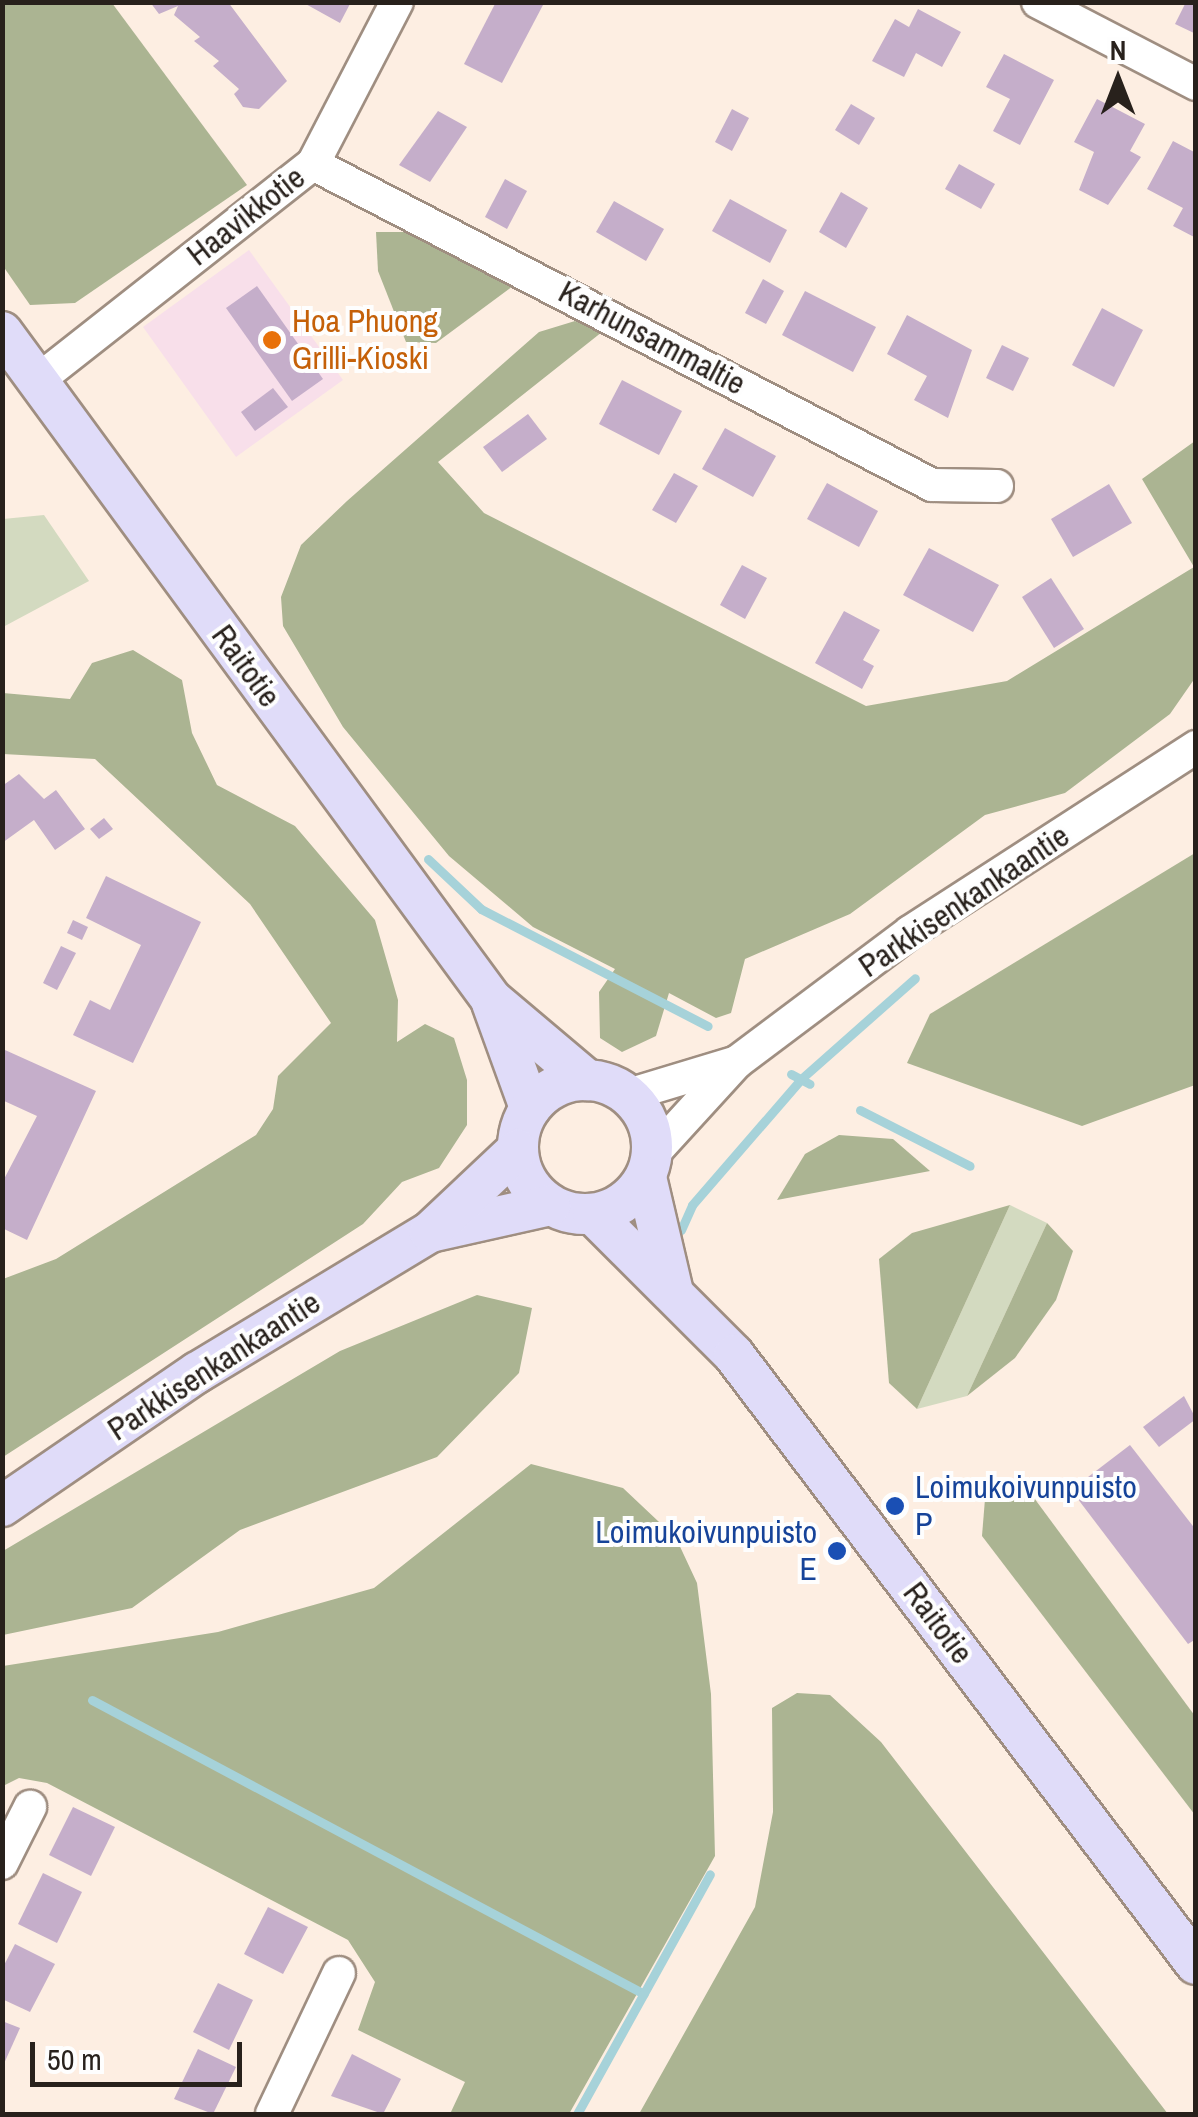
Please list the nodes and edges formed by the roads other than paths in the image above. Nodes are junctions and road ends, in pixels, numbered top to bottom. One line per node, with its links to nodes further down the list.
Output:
1 (397, 2): 4 (street, Haavikkotie)
2 (1038, 2): 3 (street)
3 (1196, 84)
4 (312, 164): 6 (street, Haavikkotie); 7 (street, Karhunsammaltie)
5 (2, 332): 6 (main road, Raitotie)
6 (37, 382): 9 (main road, Raitotie)
7 (997, 486)
8 (1196, 748): 10 (street, Parkkisenkankaantie)
9 (491, 999): 11 (main road, Raitotie); 13 (main road, Raitotie)
10 (737, 1062): 12 (street, Parkkisenkankaantie); 15 (street, Parkkisenkankaantie)
11 (587, 1080): 12 (main road); 13 (main road)
12 (628, 1095): 15 (main road)
13 (530, 1108): 14 (main road)
14 (518, 1150): 16 (main road); 18 (main road, Parkkisenkankaantie)
15 (649, 1166): 17 (main road); 19 (main road, Raitotie)
16 (550, 1205): 17 (main road); 18 (main road, Parkkisenkankaantie)
17 (593, 1214): 19 (main road, Raitotie)
18 (430, 1232): 20 (main road, Parkkisenkankaantie)
19 (672, 1288): 23 (main road, Raitotie)
20 (2, 1506)
21 (30, 1807): 22 (street)
22 (2, 1864)
23 (1196, 1964)
24 (339, 1974): 25 (street)
25 (272, 2114)

